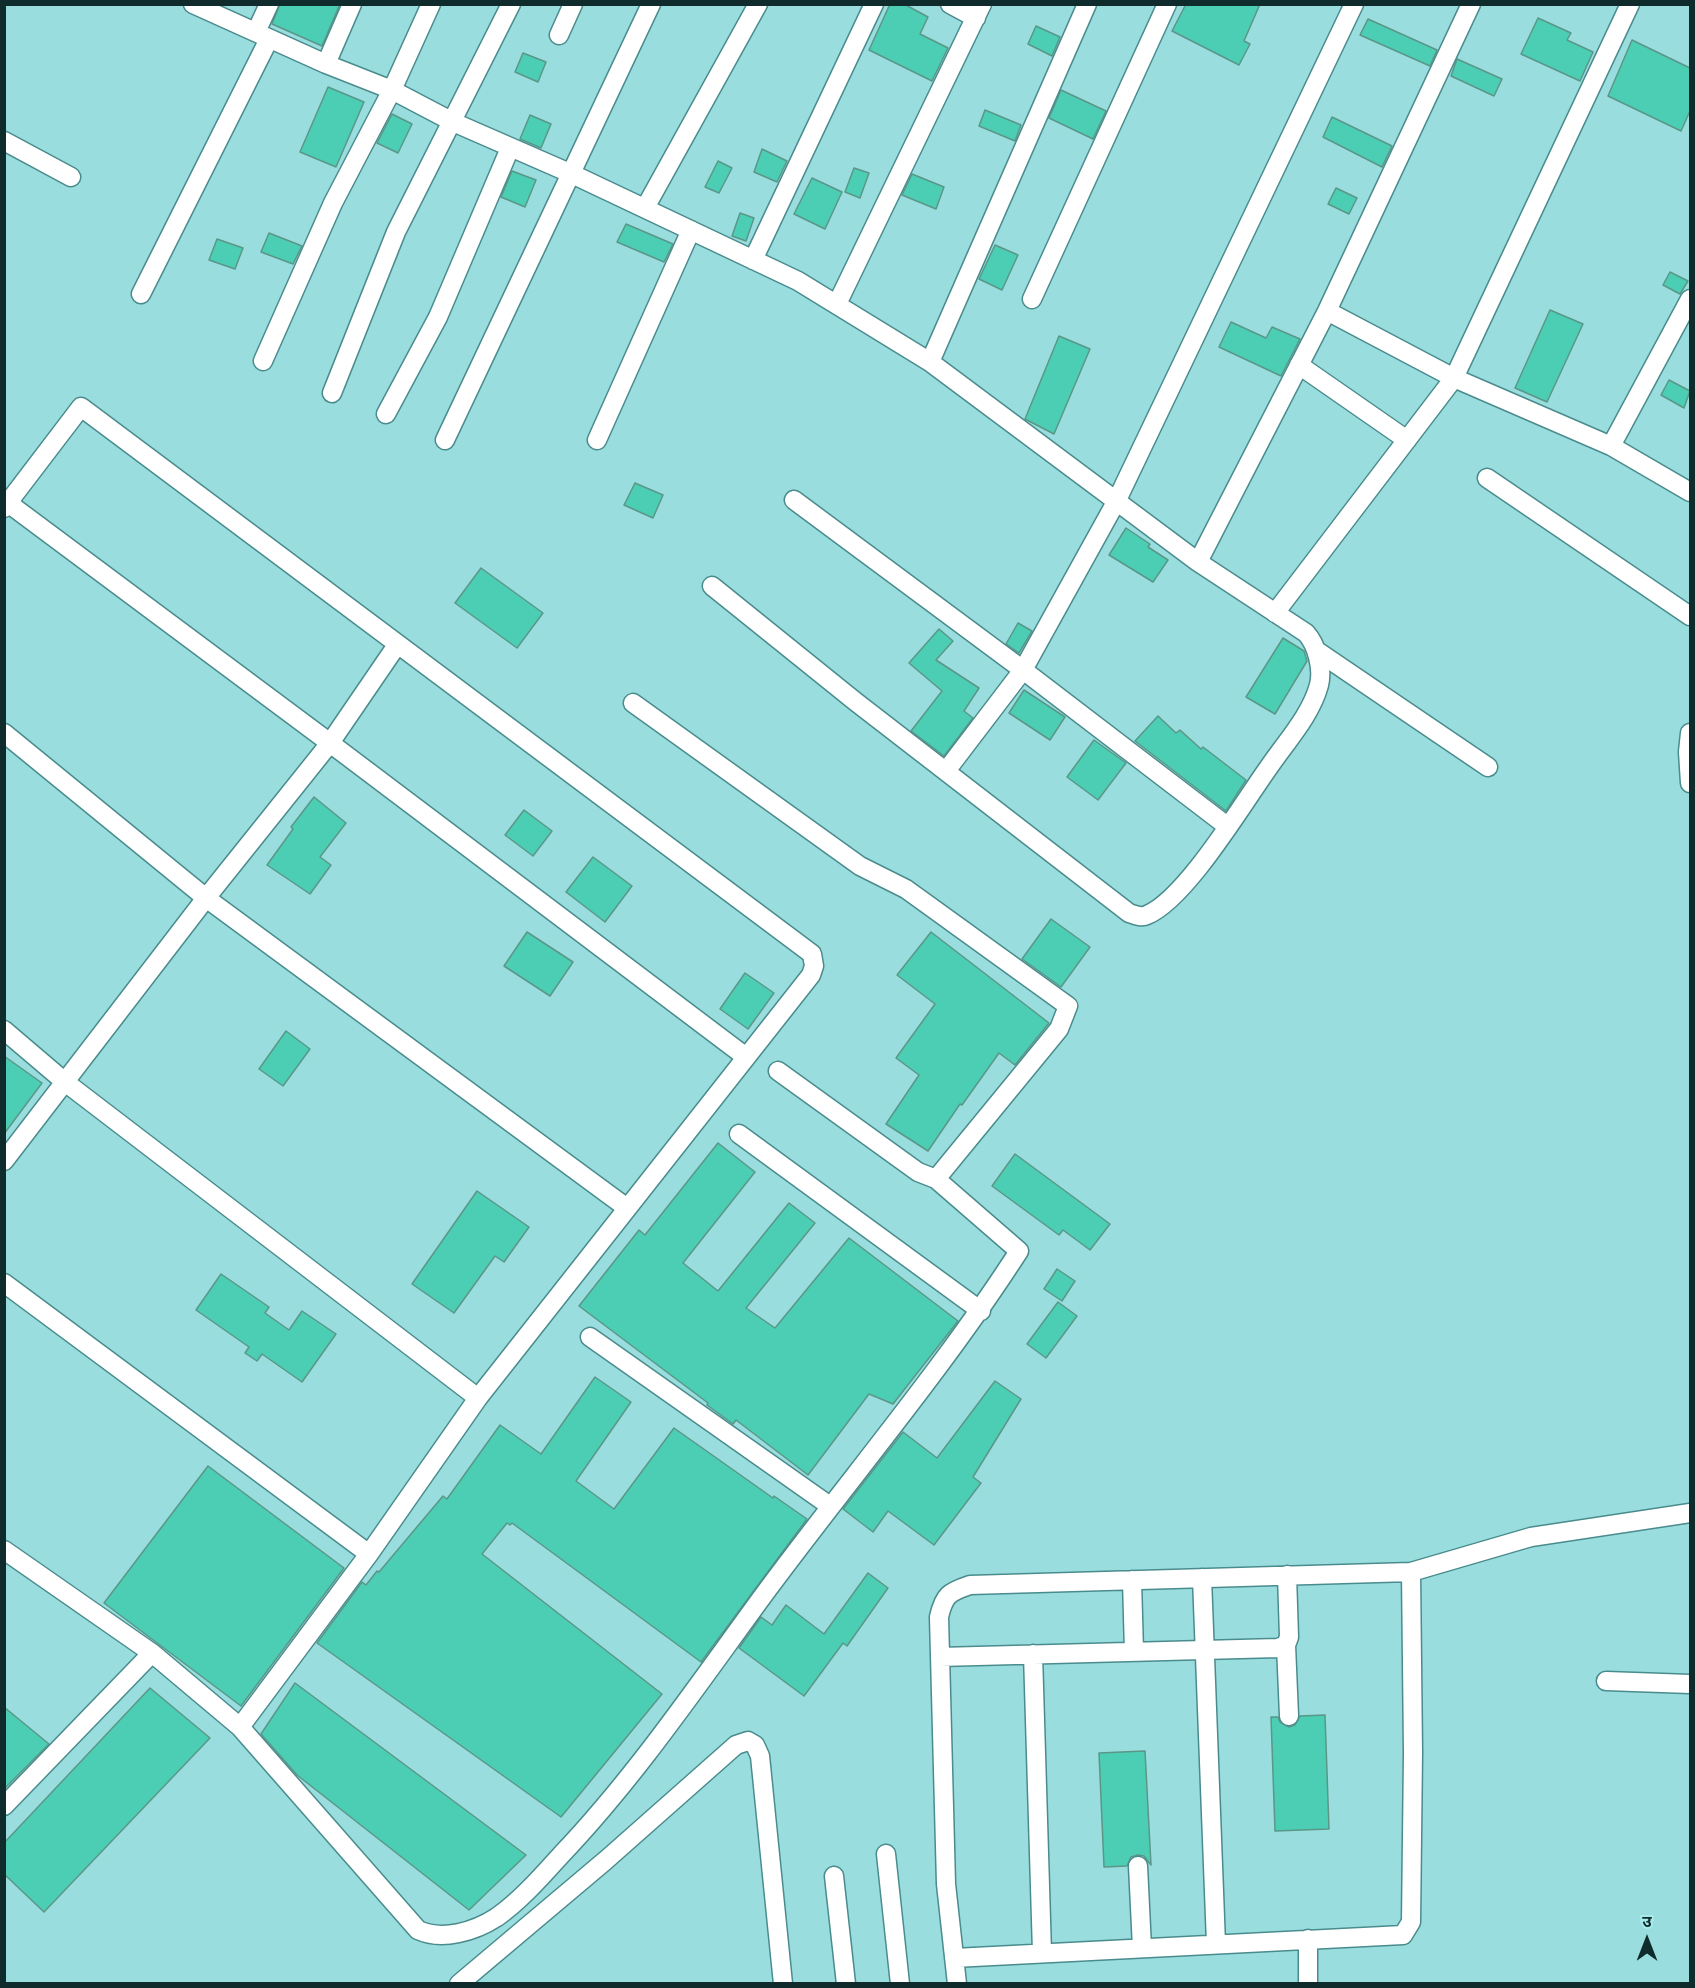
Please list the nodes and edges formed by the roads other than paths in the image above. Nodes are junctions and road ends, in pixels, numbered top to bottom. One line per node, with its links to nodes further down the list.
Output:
1 (193, 4): 17 (street)
2 (269, 4): 17 (street)
3 (352, 4): 19 (street)
4 (431, 4): 20 (street)
5 (511, 4): 21 (street)
6 (573, 4): 18 (street)
7 (651, 4): 24 (street)
8 (758, 4): 26 (street)
9 (874, 4): 28 (street)
10 (950, 4): 16 (street)
11 (1087, 4): 35 (street)
12 (1167, 4): 30 (street)
13 (1354, 4): 47 (street)
14 (1471, 4): 33 (street)
15 (1630, 4): 37 (street)
16 (979, 11): 32 (street)
17 (262, 35): 19 (street); 29 (street)
18 (559, 35)
19 (326, 64): 20 (street)
20 (392, 90): 21 (street); 34 (street)
21 (453, 122): 23 (street); 38 (street)
22 (4, 141): 25 (street)
23 (510, 148): 24 (street); 39 (street)
24 (572, 174): 26 (street); 40 (street)
25 (71, 177)
26 (645, 208): 27 (street)
27 (691, 230): 28 (street); 41 (street)
28 (753, 260): 32 (street)
29 (141, 294)
30 (1032, 299)
31 (1690, 299): 43 (street)
32 (837, 304): 35 (street)
33 (1327, 311): 36 (street); 37 (street)
34 (263, 361)
35 (930, 362): 47 (street)
36 (1299, 365): 42 (street); 49 (street)
37 (1454, 378): 42 (street); 43 (street)
38 (332, 393)
39 (386, 414)
40 (445, 440)
41 (597, 440)
42 (1407, 440): 51 (street)
43 (1611, 446): 45 (street)
44 (1487, 478): 52 (street)
45 (1690, 492)
46 (794, 500): 55 (street)
47 (1116, 501): 49 (street); 55 (street)
48 (6, 506): 53 (street); 59 (street)
49 (1198, 562): 51 (street)
50 (712, 586): 61 (street)
51 (1275, 613): 54 (street)
52 (1690, 616)
53 (397, 645): 59 (street); 66 (street)
54 (1317, 651): 60 (street); 63 (street)
55 (1023, 670): 61 (street); 63 (street)
56 (633, 702): 71 (street)
57 (4, 733): 64 (street)
58 (1690, 733): 62 (street)
59 (330, 743): 64 (street); 66 (street)
60 (1488, 767)
61 (946, 771): 63 (street)
62 (1690, 783)
63 (1227, 826)
64 (206, 898): 68 (street); 72 (street)
65 (4, 1030): 68 (street)
66 (746, 1057): 72 (street)
67 (778, 1071): 71 (street)
68 (65, 1082): 70 (street); 76 (street)
69 (739, 1134): 74 (street)
70 (4, 1161)
71 (936, 1179): 74 (street)
72 (627, 1208): 76 (street)
73 (4, 1283): 80 (street)
74 (981, 1311): 77 (street)
75 (590, 1337): 77 (street)
76 (478, 1398): 80 (street)
77 (830, 1506): 94 (street)
78 (1690, 1513): 81 (street)
79 (4, 1550): 88 (street)
80 (369, 1554): 94 (street)
81 (1411, 1572): 82 (street); 99 (street)
82 (1287, 1575): 83 (street); 85 (street)
83 (1202, 1578): 84 (street); 86 (street)
84 (1132, 1580): 87 (street); 90 (street)
85 (1286, 1645): 86 (street); 93 (street)
86 (1204, 1650): 87 (street); 100 (street)
87 (1134, 1652): 89 (street)
88 (152, 1653): 94 (street); 95 (street)
89 (1033, 1654): 90 (street); 102 (street)
90 (940, 1657): 103 (street)
91 (1606, 1681): 92 (street)
92 (1690, 1684)
93 (1289, 1716)
94 (240, 1727)
95 (4, 1806)
96 (886, 1854): 107 (street)
97 (1138, 1866): 101 (street)
98 (834, 1876): 106 (street)
99 (1308, 1939): 100 (street); 109 (street)
100 (1216, 1944): 101 (street)
101 (1142, 1948): 102 (street)
102 (1042, 1953): 103 (street)
103 (954, 1958): 108 (street)
104 (459, 1983): 105 (street)
105 (783, 1983)
106 (846, 1983)
107 (900, 1983)
108 (957, 1983)
109 (1308, 1983)

